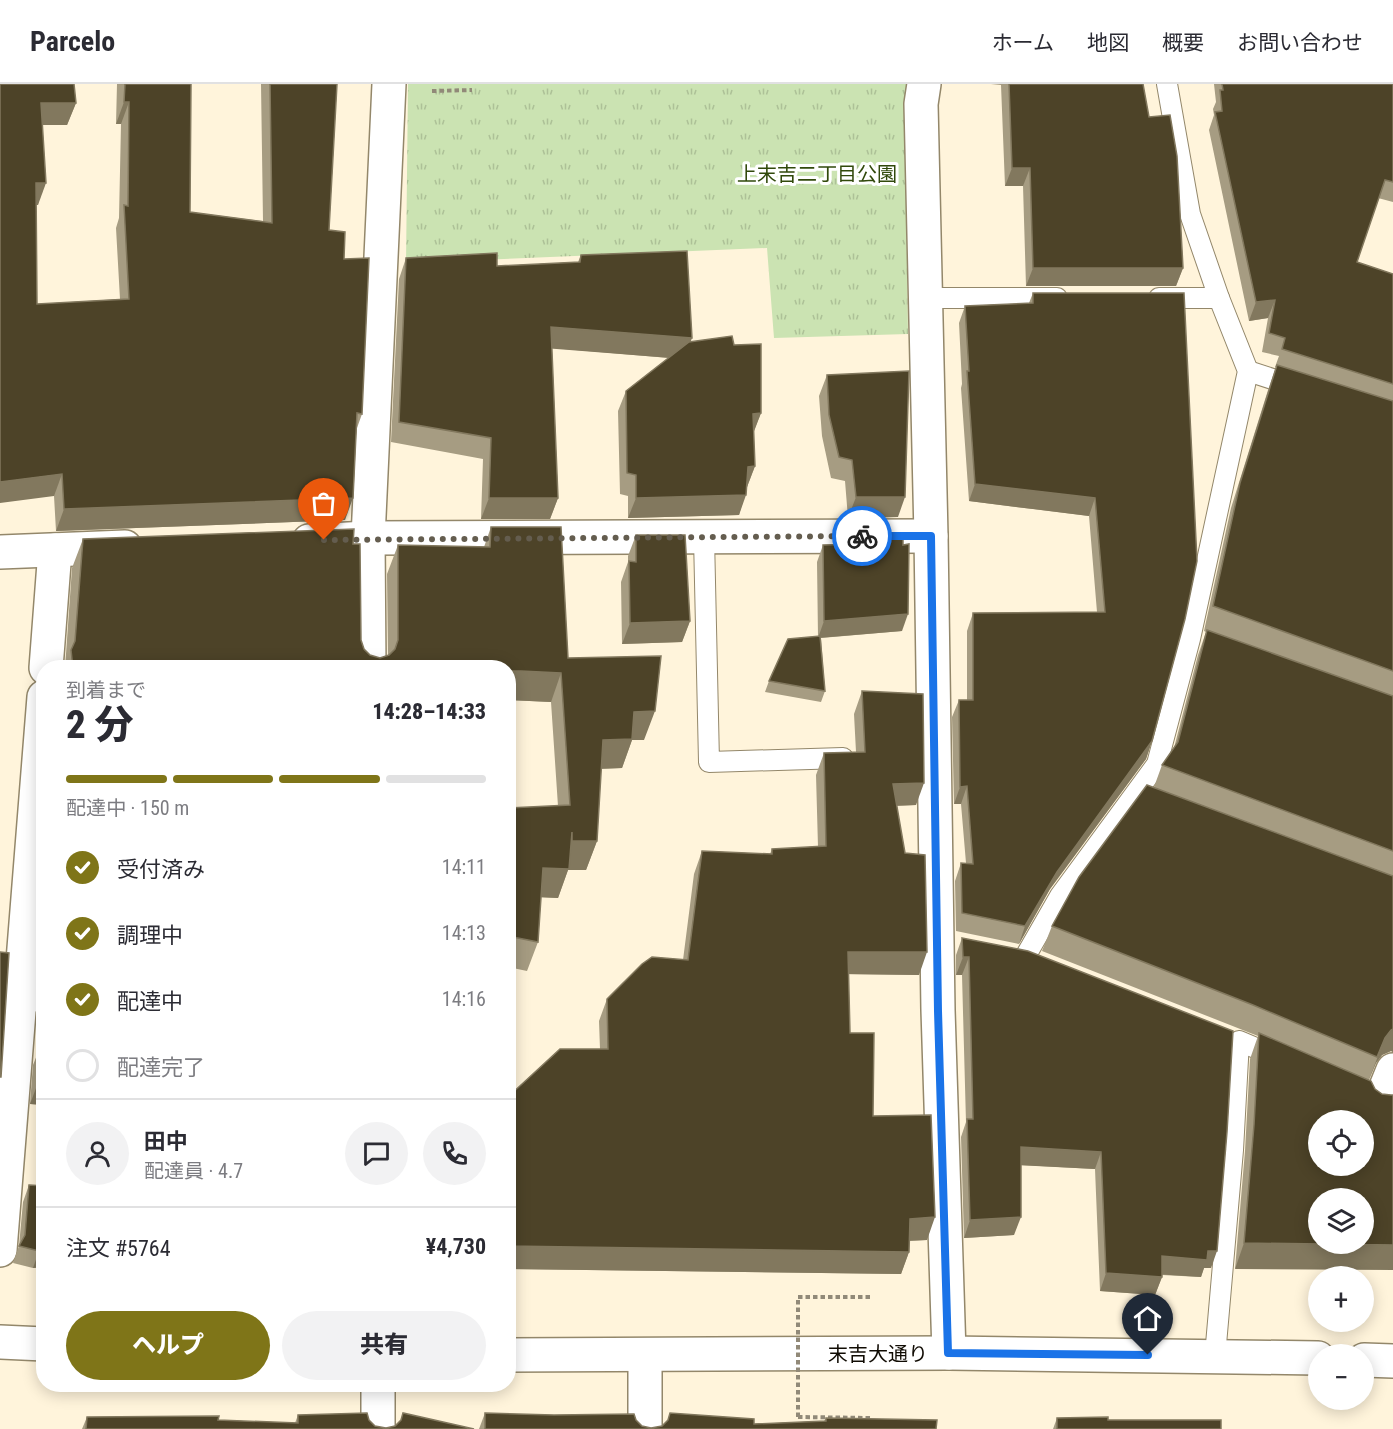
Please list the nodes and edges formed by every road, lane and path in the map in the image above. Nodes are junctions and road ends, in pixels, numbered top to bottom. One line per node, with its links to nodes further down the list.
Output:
1 (389, 84): 12 (street)
2 (924, 84): 4 (street)
3 (1167, 84): 7 (lane)
4 (925, 298): 5 (lane); 10 (street)
5 (1078, 298)
6 (1137, 298): 7 (lane)
7 (1219, 298): 8 (lane)
8 (1248, 371): 9 (lane); 17 (lane)
9 (1315, 392)
10 (931, 536): 11 (street); 38 (street)
11 (704, 537): 12 (street); 21 (lane)
12 (368, 538): 13 (street); 20 (street)
13 (276, 542)
14 (160, 546): 15 (street)
15 (55, 550): 16 (street); 19 (street)
16 (0, 552)
17 (1190, 639): 18 (lane); 22 (lane)
18 (1213, 647)
19 (47, 660)
20 (369, 660)
21 (843, 758)
22 (1134, 796): 23 (lane); 26 (lane)
23 (1155, 804)
24 (36, 900): 28 (street)
25 (1003, 953): 26 (lane)
26 (1024, 957): 27 (lane)
27 (1046, 965)
28 (32, 1001): 34 (street)
29 (1219, 1033): 30 (lane)
30 (1239, 1041): 31 (lane); 41 (lane)
31 (1293, 1064)
32 (1393, 1070): 33 (street)
33 (1377, 1100)
34 (0, 1250)
35 (872, 1297): 46 (path, bridge)
36 (0, 1342): 37 (street)
37 (36, 1344)
38 (948, 1353): 40 (street, 末吉大通り); 41 (street, 末吉大通り)
39 (516, 1355): 40 (street, 末吉大通り)
40 (645, 1356): 48 (street)
41 (1215, 1356): 42 (street, 末吉大通り)
42 (1308, 1359)
43 (1374, 1360): 44 (street)
44 (1393, 1360)
45 (378, 1392): 47 (street)
46 (871, 1418)
47 (378, 1429)
48 (645, 1429)

